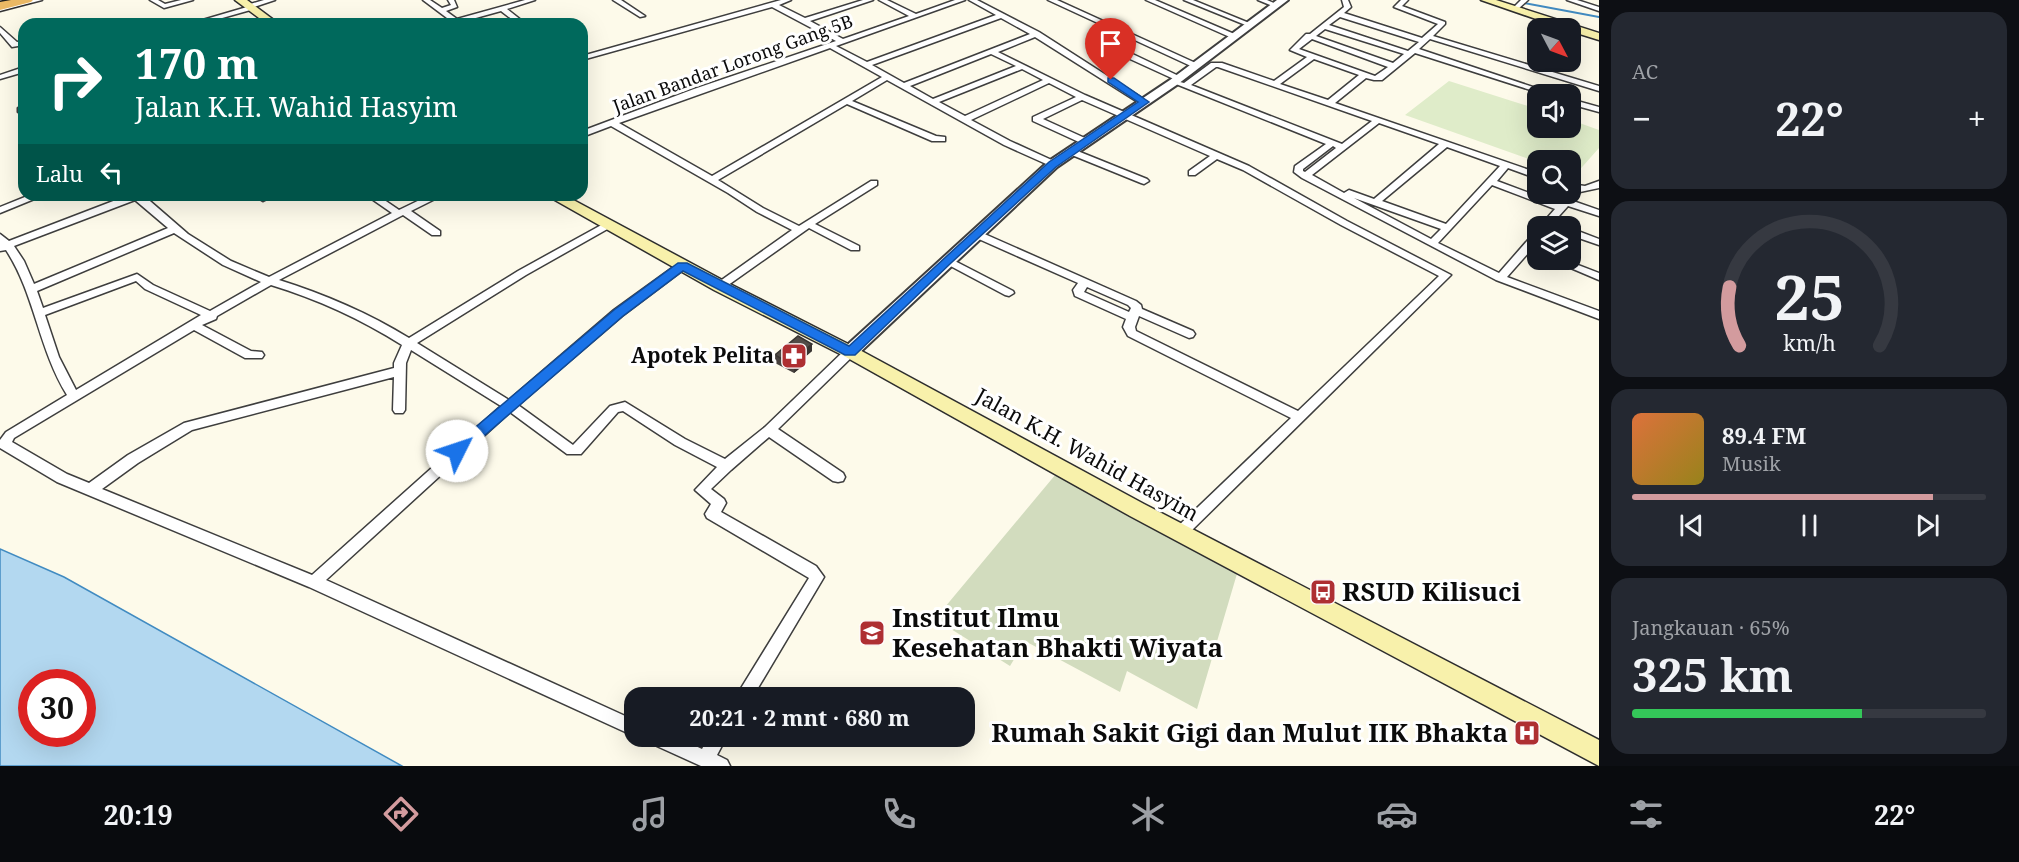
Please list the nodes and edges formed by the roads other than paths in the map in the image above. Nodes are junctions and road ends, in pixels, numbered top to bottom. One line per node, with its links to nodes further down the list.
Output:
1 (27, 0): 28 (highway)
2 (39, 0): 28 (street)
3 (153, 0): 4 (street)
4 (190, 0)
5 (272, 0): 26 (street)
6 (426, 0): 33 (street)
7 (451, 0): 33 (street)
8 (532, 0): 29 (street)
9 (616, 0): 36 (street)
10 (788, 0): 27 (street)
11 (870, 0): 43 (street)
12 (882, 0): 37 (street)
13 (962, 0): 37 (street, Jalan Bandar Lorong Gang 5B)
14 (972, 0): 35 (street)
15 (1051, 0): 61 (street)
16 (1149, 0): 48 (street)
17 (1187, 0): 44 (street)
18 (1261, 0): 24 (street)
19 (1345, 0): 34 (street)
20 (1405, 0): 51 (street)
21 (1486, 0): 31 (main road)
22 (1525, 0): 31 (street)
23 (1570, 0): 32 (street)
24 (1279, 3): 44 (street)
25 (751, 4): 30 (street)
26 (247, 5): 38 (street); 39 (main road)
27 (774, 5): 30 (street); 43 (street)
28 (0, 8)
29 (502, 8): 41 (street); 42 (street)
30 (759, 9): 58 (street)
31 (1515, 9): 50 (main road)
32 (1599, 9)
33 (441, 10): 40 (street)
34 (1339, 14): 45 (street); 51 (street)
35 (1003, 15): 47 (street); 60 (street)
36 (642, 16)
37 (915, 16): 52 (street, Jalan Bandar Lorong Gang 5B)
38 (210, 18)
39 (265, 18)
40 (447, 18)
41 (468, 18)
42 (514, 18)
43 (804, 21): 52 (street)
44 (1250, 25): 48 (street)
45 (1324, 26): 49 (street); 57 (street)
46 (0, 29): 54 (street)
47 (1036, 34): 56 (street); 77 (street)
48 (1235, 36): 61 (street)
49 (1309, 36): 59 (street); 62 (street)
50 (1599, 37)
51 (1427, 39): 57 (street); 73 (street)
52 (842, 41): 55 (street, Jalan Bandar Lorong Gang 5B)
53 (1098, 41): 69 (street)
54 (18, 44)
55 (830, 45): 60 (street); 84 (street, Jalan Bandar Lorong Gang 5B)
56 (991, 51): 63 (street); 71 (street)
57 (1412, 52): 62 (street); 72 (street)
58 (588, 56)
59 (1311, 57): 65 (street); 70 (street)
60 (866, 65): 67 (street)
61 (1196, 65): 69 (street)
62 (1393, 66): 65 (street)
63 (1021, 67): 68 (street); 76 (street)
64 (18, 72): 66 (street)
65 (1364, 76): 78 (street)
66 (0, 77)
67 (887, 77): 71 (street); 75 (street)
68 (1050, 80): 74 (street); 82 (street)
69 (1179, 82): 70 (street); 77 (street); 89 (street)
70 (1275, 84): 78 (street)
71 (903, 86): 76 (street)
72 (1527, 87)
73 (1599, 89)
74 (1082, 97): 81 (street); 87 (street)
75 (846, 101): 86 (street); 96 (street)
76 (932, 102): 82 (street)
77 (1144, 102): 81 (street)
78 (1330, 103): 83 (street)
79 (1581, 104): 80 (street)
80 (1599, 110)
81 (1122, 116): 87 (street); 91 (street)
82 (964, 120): 92 (street)
83 (1378, 120): 88 (street); 89 (street)
84 (612, 123): 85 (street, Jalan Bandar Lorong Gang 5B); 96 (street)
85 (588, 132)
86 (942, 140)
87 (1084, 141): 90 (street)
88 (1444, 144): 93 (street); 109 (street)
89 (1337, 145): 98 (street)
90 (1070, 151): 92 (street); 97 (street)
91 (1216, 155): 95 (street); 149 (street)
92 (1053, 164): 120 (street)
93 (1506, 165): 94 (street); 99 (street)
94 (1527, 172)
95 (1192, 173)
96 (712, 180): 116 (street)
97 (1144, 181)
98 (1317, 182): 109 (street); 124 (street)
99 (1492, 182): 110 (street); 118 (street)
100 (874, 183): 116 (street)
101 (1599, 184): 102 (street)
102 (1581, 189)
103 (23, 201): 111 (street)
104 (119, 201): 123 (street)
105 (143, 201): 117 (street)
106 (382, 201): 112 (street)
107 (425, 201): 112 (street)
108 (564, 201): 115 (main road, Jalan K.H. Wahid Hasyim)
109 (1376, 202): 118 (street)
110 (1564, 205): 113 (street); 114 (street)
111 (0, 210)
112 (401, 212): 119 (street); 132 (street)
113 (1599, 213)
114 (1556, 216)
115 (608, 225): 128 (main road, Jalan K.H. Wahid Hasyim); 142 (street)
116 (804, 227): 126 (street); 133 (street)
117 (176, 228): 132 (street); 134 (street)
118 (1449, 228): 124 (street)
119 (436, 233)
120 (976, 234): 127 (street); 137 (street)
121 (1581, 235): 122 (street)
122 (1599, 242)
123 (3, 243): 134 (street)
124 (1432, 244): 131 (street)
125 (1527, 247): 131 (street)
126 (855, 248)
127 (946, 260): 135 (street); 143 (street)
128 (683, 266): 133 (main road, Jalan K.H. Wahid Hasyim); 147 (street)
129 (1581, 270): 130 (street)
130 (1599, 277)
131 (1500, 278): 138 (street)
132 (269, 281): 139 (street); 142 (street)
133 (720, 286): 143 (main road, Jalan K.H. Wahid Hasyim)
134 (30, 290): 136 (street)
135 (1009, 293)
136 (40, 313): 139 (street); 146 (street)
137 (1135, 314): 141 (street); 149 (street)
138 (1599, 315)
139 (212, 316): 140 (street)
140 (196, 326): 144 (street); 146 (street)
141 (1189, 334)
142 (409, 343): 145 (street); 147 (street)
143 (850, 352): 150 (street); 155 (main road, Jalan K.H. Wahid Hasyim)
144 (258, 355)
145 (399, 371): 148 (street); 154 (street)
146 (75, 397): 151 (street)
147 (509, 406): 152 (street); 156 (street)
148 (399, 410)
149 (1300, 417): 155 (street)
150 (768, 430): 152 (street); 153 (street)
151 (2, 443): 154 (street)
152 (726, 466): 157 (street)
153 (838, 477)
154 (90, 490): 156 (street)
155 (1180, 533): 161 (main road, Jalan K.H. Wahid Hasyim)
156 (314, 582): 158 (street)
157 (750, 687)
158 (624, 723)
159 (678, 747): 162 (street)
160 (717, 747): 162 (street)
161 (1599, 754)
162 (713, 763)

